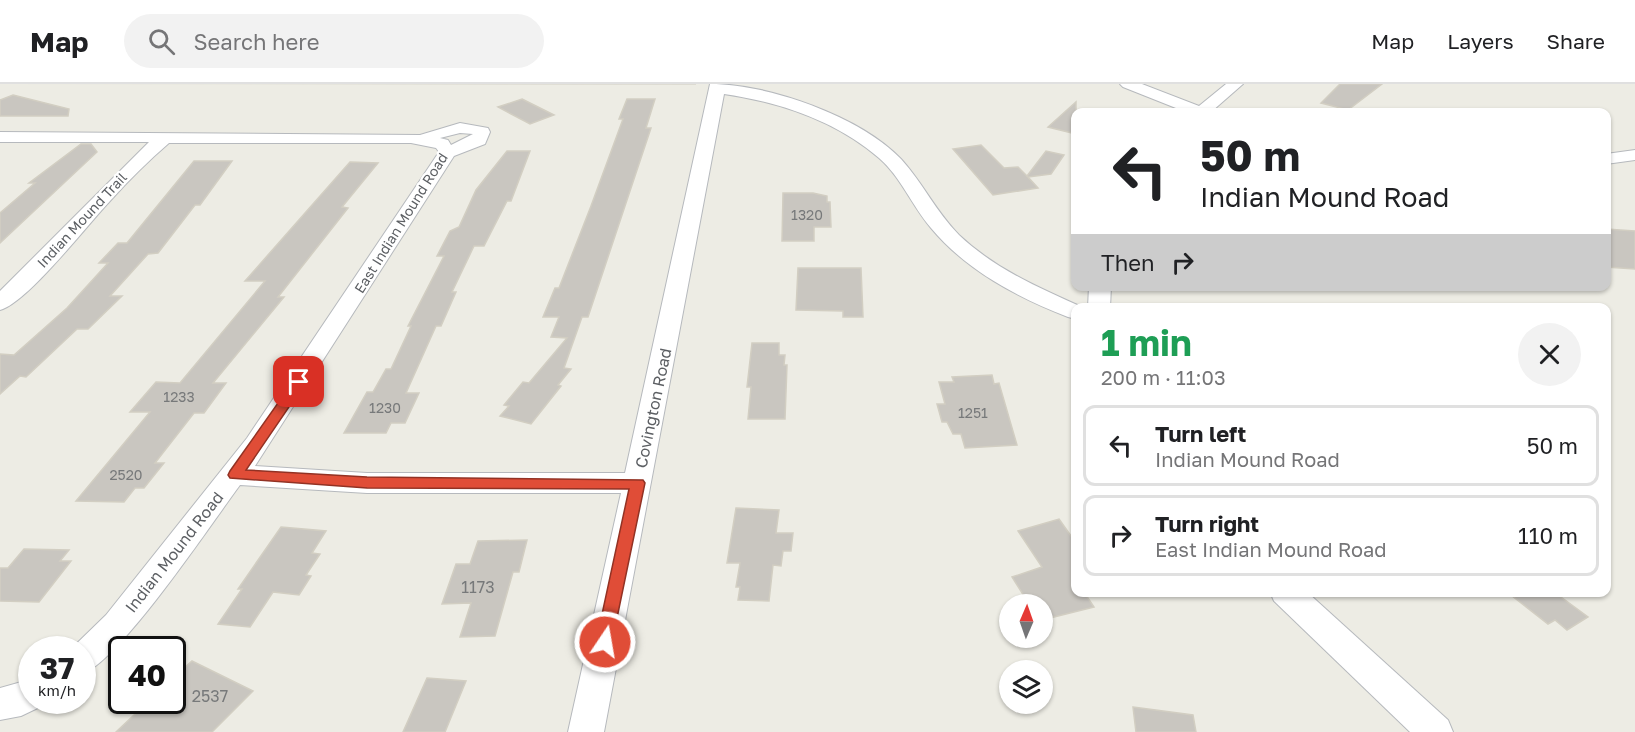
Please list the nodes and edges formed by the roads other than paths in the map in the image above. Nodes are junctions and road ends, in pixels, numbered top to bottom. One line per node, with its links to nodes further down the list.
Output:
1 (1128, 84): 4 (street)
2 (1235, 84): 5 (street)
3 (718, 86): 13 (street); 15 (street, Covington Road)
4 (1191, 108)
5 (1206, 108)
6 (0, 137): 7 (street, East Indian Mound Road)
7 (164, 138): 8 (street, East Indian Mound Road); 12 (street, Indian Mound Trail)
8 (424, 139): 9 (street, East Indian Mound Road); 9 (street)
9 (448, 152): 14 (street, East Indian Mound Road)
10 (1635, 155): 11 (street)
11 (1611, 158)
12 (0, 303)
13 (1071, 310)
14 (235, 475): 15 (street, Indian Mound Road); 17 (street, Indian Mound Road)
15 (638, 483): 20 (street, Covington Road)
16 (1290, 597): 21 (street)
17 (96, 646)
18 (18, 701): 19 (street)
19 (0, 704)
20 (586, 732)
21 (1435, 732)

